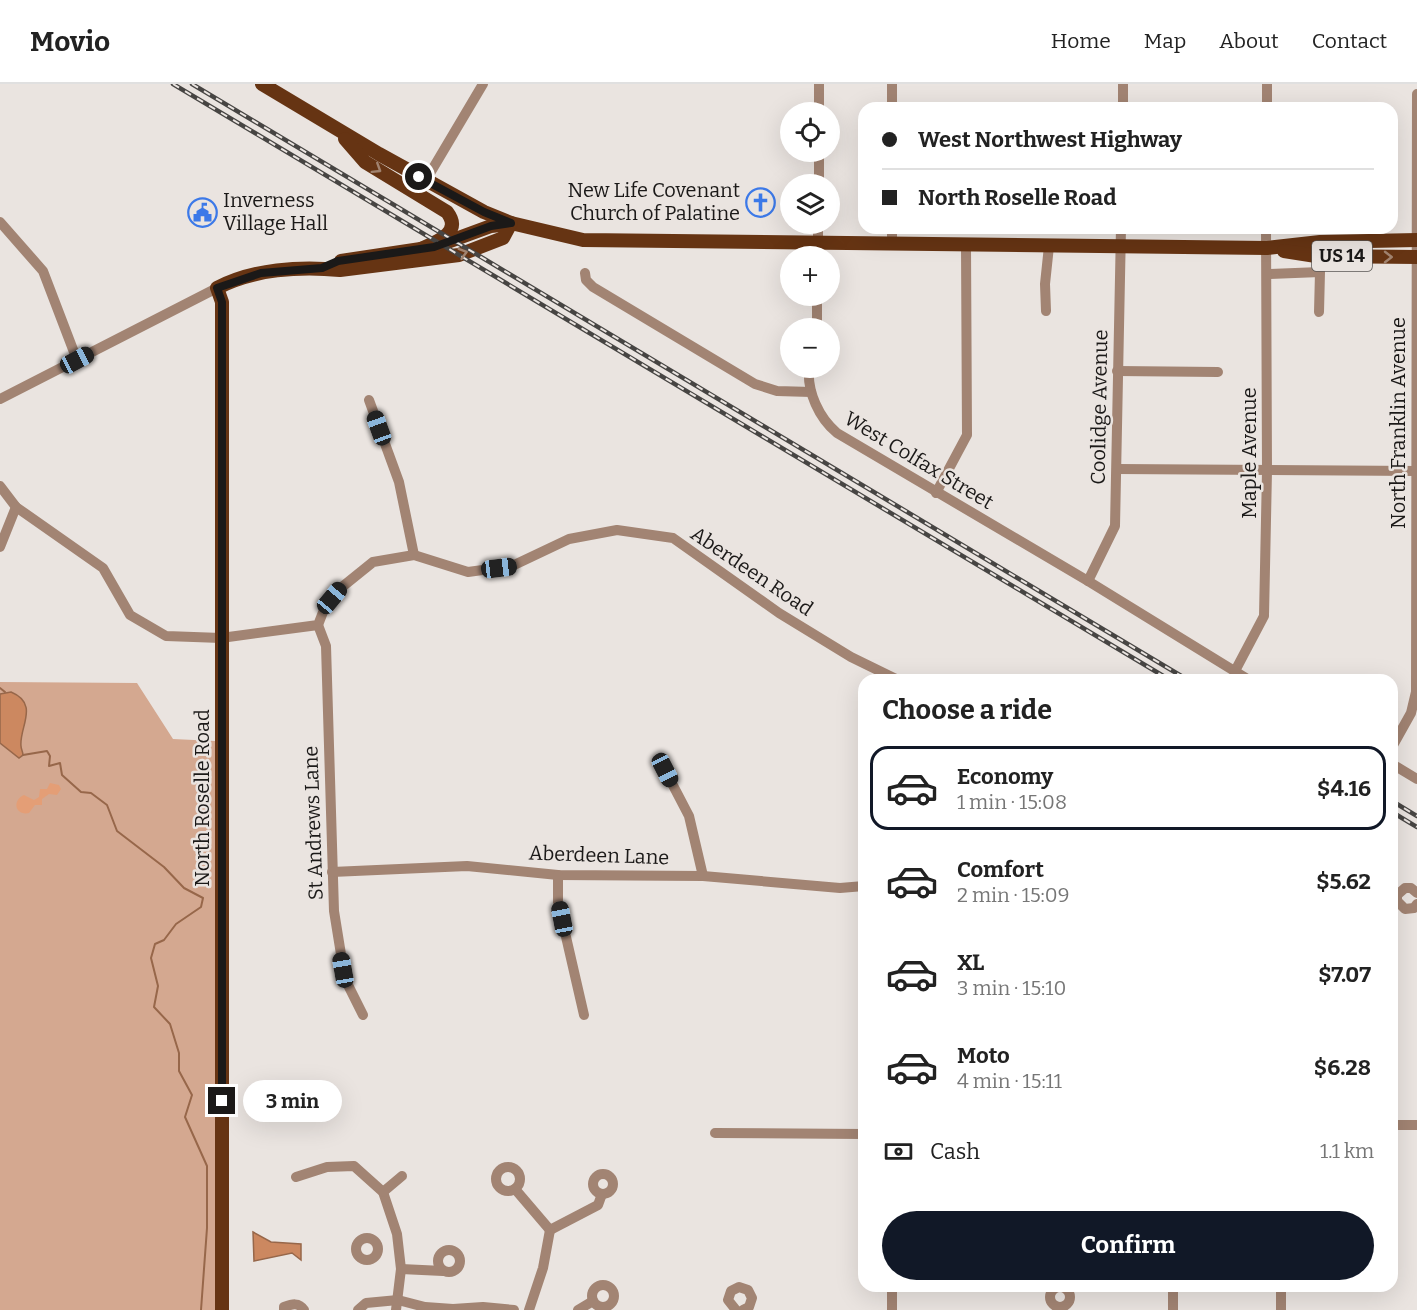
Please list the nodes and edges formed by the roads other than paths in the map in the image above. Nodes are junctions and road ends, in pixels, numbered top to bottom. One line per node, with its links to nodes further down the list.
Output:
1 (262, 84): 12 (main road, US 14)
2 (483, 84): 13 (street)
3 (819, 84): 8 (street)
4 (892, 84): 9 (street)
5 (1124, 84): 10 (street)
6 (1267, 84): 11 (street)
7 (1417, 94): 19 (street, North Franklin Avenue)
8 (819, 102)
9 (892, 102)
10 (1123, 102)
11 (1267, 102)
12 (335, 129): 13 (main road, US 14); 27 (main road, one-way to 27)
13 (426, 180): 14 (main road, US 14)
14 (511, 223): 24 (main road, US 14); 27 (main road); 29 (main road, one-way to 14)
15 (2, 228): 35 (street)
16 (892, 234): 20 (street)
17 (1121, 234): 23 (street, Coolidge Avenue)
18 (1266, 234): 26 (street, Maple Avenue)
19 (1416, 240): 26 (main road, US 14); 28 (street, North Franklin Avenue)
20 (892, 244): 21 (main road, US 14); 25 (main road, US 14)
21 (966, 246): 22 (main road, US 14); 46 (street)
22 (1049, 246): 23 (main road, US 14); 33 (street)
23 (1120, 247): 26 (main road, US 14); 36 (street, Coolidge Avenue)
24 (780, 248)
25 (840, 248)
26 (1267, 248): 28 (main road, US 14, one-way to 28); 31 (street, Maple Avenue)
27 (421, 249): 29 (main road)
28 (1416, 257): 44 (street, North Franklin Avenue)
29 (322, 268): 32 (main road)
30 (585, 273): 39 (street)
31 (1267, 274): 34 (street); 43 (street, Maple Avenue)
32 (217, 288): 35 (street); 52 (main road, North Roselle Road)
33 (1046, 311)
34 (1319, 312)
35 (77, 360): 40 (street)
36 (1117, 371): 37 (street); 42 (street, Coolidge Avenue)
37 (1218, 372)
38 (810, 378): 39 (street, West Colfax Street)
39 (811, 392): 46 (street, West Colfax Street)
40 (0, 399)
41 (369, 400): 49 (street)
42 (1117, 470): 43 (street); 50 (street, Coolidge Avenue)
43 (1267, 471): 44 (street); 53 (street, Maple Avenue)
44 (1417, 471): 56 (street, North Franklin Avenue)
45 (0, 486): 47 (street)
46 (936, 493): 50 (street, West Colfax Street)
47 (16, 507): 48 (street); 52 (street)
48 (0, 547)
49 (414, 555): 51 (street, Aberdeen Road); 54 (street, Aberdeen Road)
50 (1088, 581): 53 (street, West Colfax Street)
51 (318, 626): 52 (street); 60 (street, St Andrews Lane)
52 (221, 638): 90 (main road, North Roselle Road)
53 (1235, 671): 55 (street, West Colfax Street)
54 (886, 674)
55 (1240, 674)
56 (1398, 736)
57 (1398, 768): 59 (street)
58 (665, 770): 62 (street)
59 (1417, 779)
60 (332, 872): 61 (street, Aberdeen Lane); 68 (street, St Andrews Lane)
61 (558, 875): 62 (street, Aberdeen Lane); 69 (street)
62 (703, 876): 63 (street, Aberdeen Lane)
63 (858, 886)
64 (1417, 893): 65 (street)
65 (1398, 896)
66 (1398, 903): 67 (street)
67 (1417, 904)
68 (363, 1015)
69 (584, 1015)
70 (1398, 1125): 71 (street)
71 (1417, 1125)
72 (715, 1133): 73 (street)
73 (858, 1134)
74 (402, 1176): 77 (street)
75 (296, 1177): 77 (street)
76 (515, 1189): 79 (street)
77 (382, 1192): 80 (street)
78 (602, 1194): 79 (street)
79 (550, 1230): 95 (street)
80 (397, 1234): 81 (street); 82 (street)
81 (377, 1244)
82 (401, 1269): 83 (street); 88 (street)
83 (443, 1270)
84 (892, 1292): 99 (street)
85 (1173, 1292): 100 (street)
86 (1281, 1292): 101 (street)
87 (593, 1301): 96 (street)
88 (397, 1305): 93 (street); 94 (street)
89 (511, 1309): 94 (street)
90 (222, 1310)
91 (284, 1310): 92 (street)
92 (304, 1310)
93 (358, 1310)
94 (453, 1310)
95 (528, 1310)
96 (578, 1310)
97 (736, 1310): 98 (street)
98 (743, 1310)
99 (892, 1310)
100 (1173, 1310)
101 (1281, 1310)

